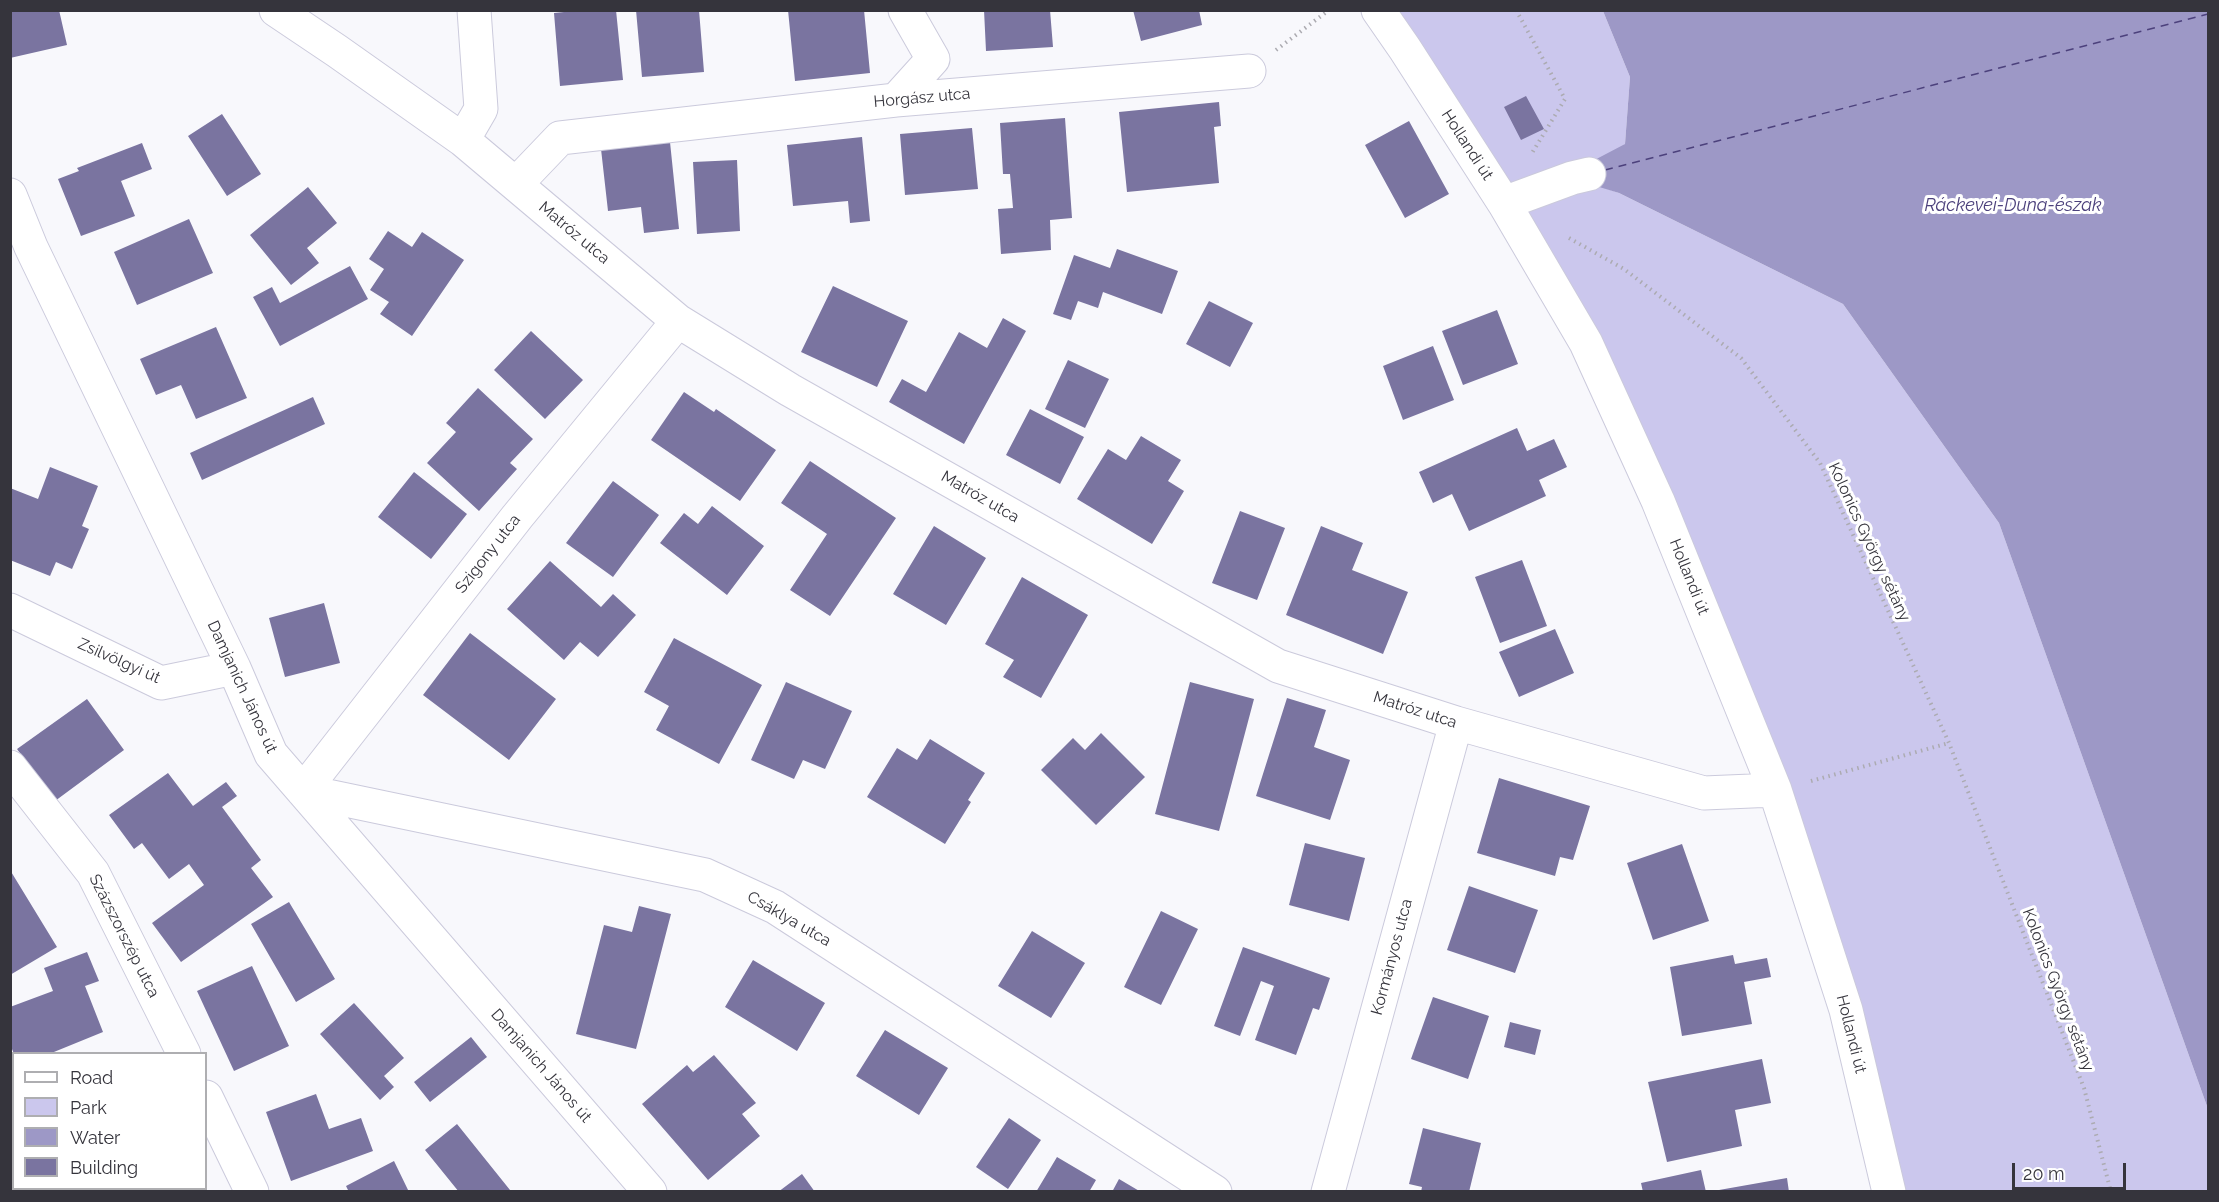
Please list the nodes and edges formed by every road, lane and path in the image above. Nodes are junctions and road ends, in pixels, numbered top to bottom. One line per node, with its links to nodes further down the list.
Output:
1 (276, 10): 13 (street, Matróz utca)
2 (474, 10): 13 (street)
3 (905, 10): 9 (street)
4 (1329, 10): 10 (path)
5 (1378, 10): 8 (street, Hollandi út)
6 (1405, 10): 8 (street)
7 (1516, 10): 17 (path)
8 (1405, 49): 17 (street, Hollandi út)
9 (933, 59): 11 (street); 12 (street)
10 (1249, 70): 11 (street, Horgász utca)
11 (956, 95): 12 (street, Horgász utca)
12 (896, 100): 15 (street, Horgász utca)
13 (463, 140): 15 (street, Matróz utca)
14 (1589, 174): 17 (street)
15 (516, 184): 19 (street, Matróz utca)
16 (10, 195): 21 (street, Damjanich János út)
17 (1504, 203): 26 (street, Hollandi út)
18 (1566, 237): 23 (path, Kolonics György sétány)
19 (678, 321): 22 (street, Matróz utca); 25 (street, Szigony utca)
20 (10, 610): 21 (street, Zsilvölgyi út)
21 (234, 668): 25 (street, Damjanich János út)
22 (1456, 723): 26 (street, Matróz utca); 32 (street, Kormányos utca)
23 (1949, 743): 26 (path); 34 (path, Kolonics György sétány)
24 (10, 767): 27 (street, Százszorszép utca)
25 (303, 790): 30 (street, Damjanich János út); 31 (street, Csáklya utca)
26 (1775, 790): 33 (street, Hollandi út)
27 (183, 1052)
28 (207, 1099): 29 (street)
29 (252, 1191)
30 (650, 1191)
31 (1215, 1191)
32 (1328, 1191)
33 (1889, 1191)
34 (2110, 1191)

